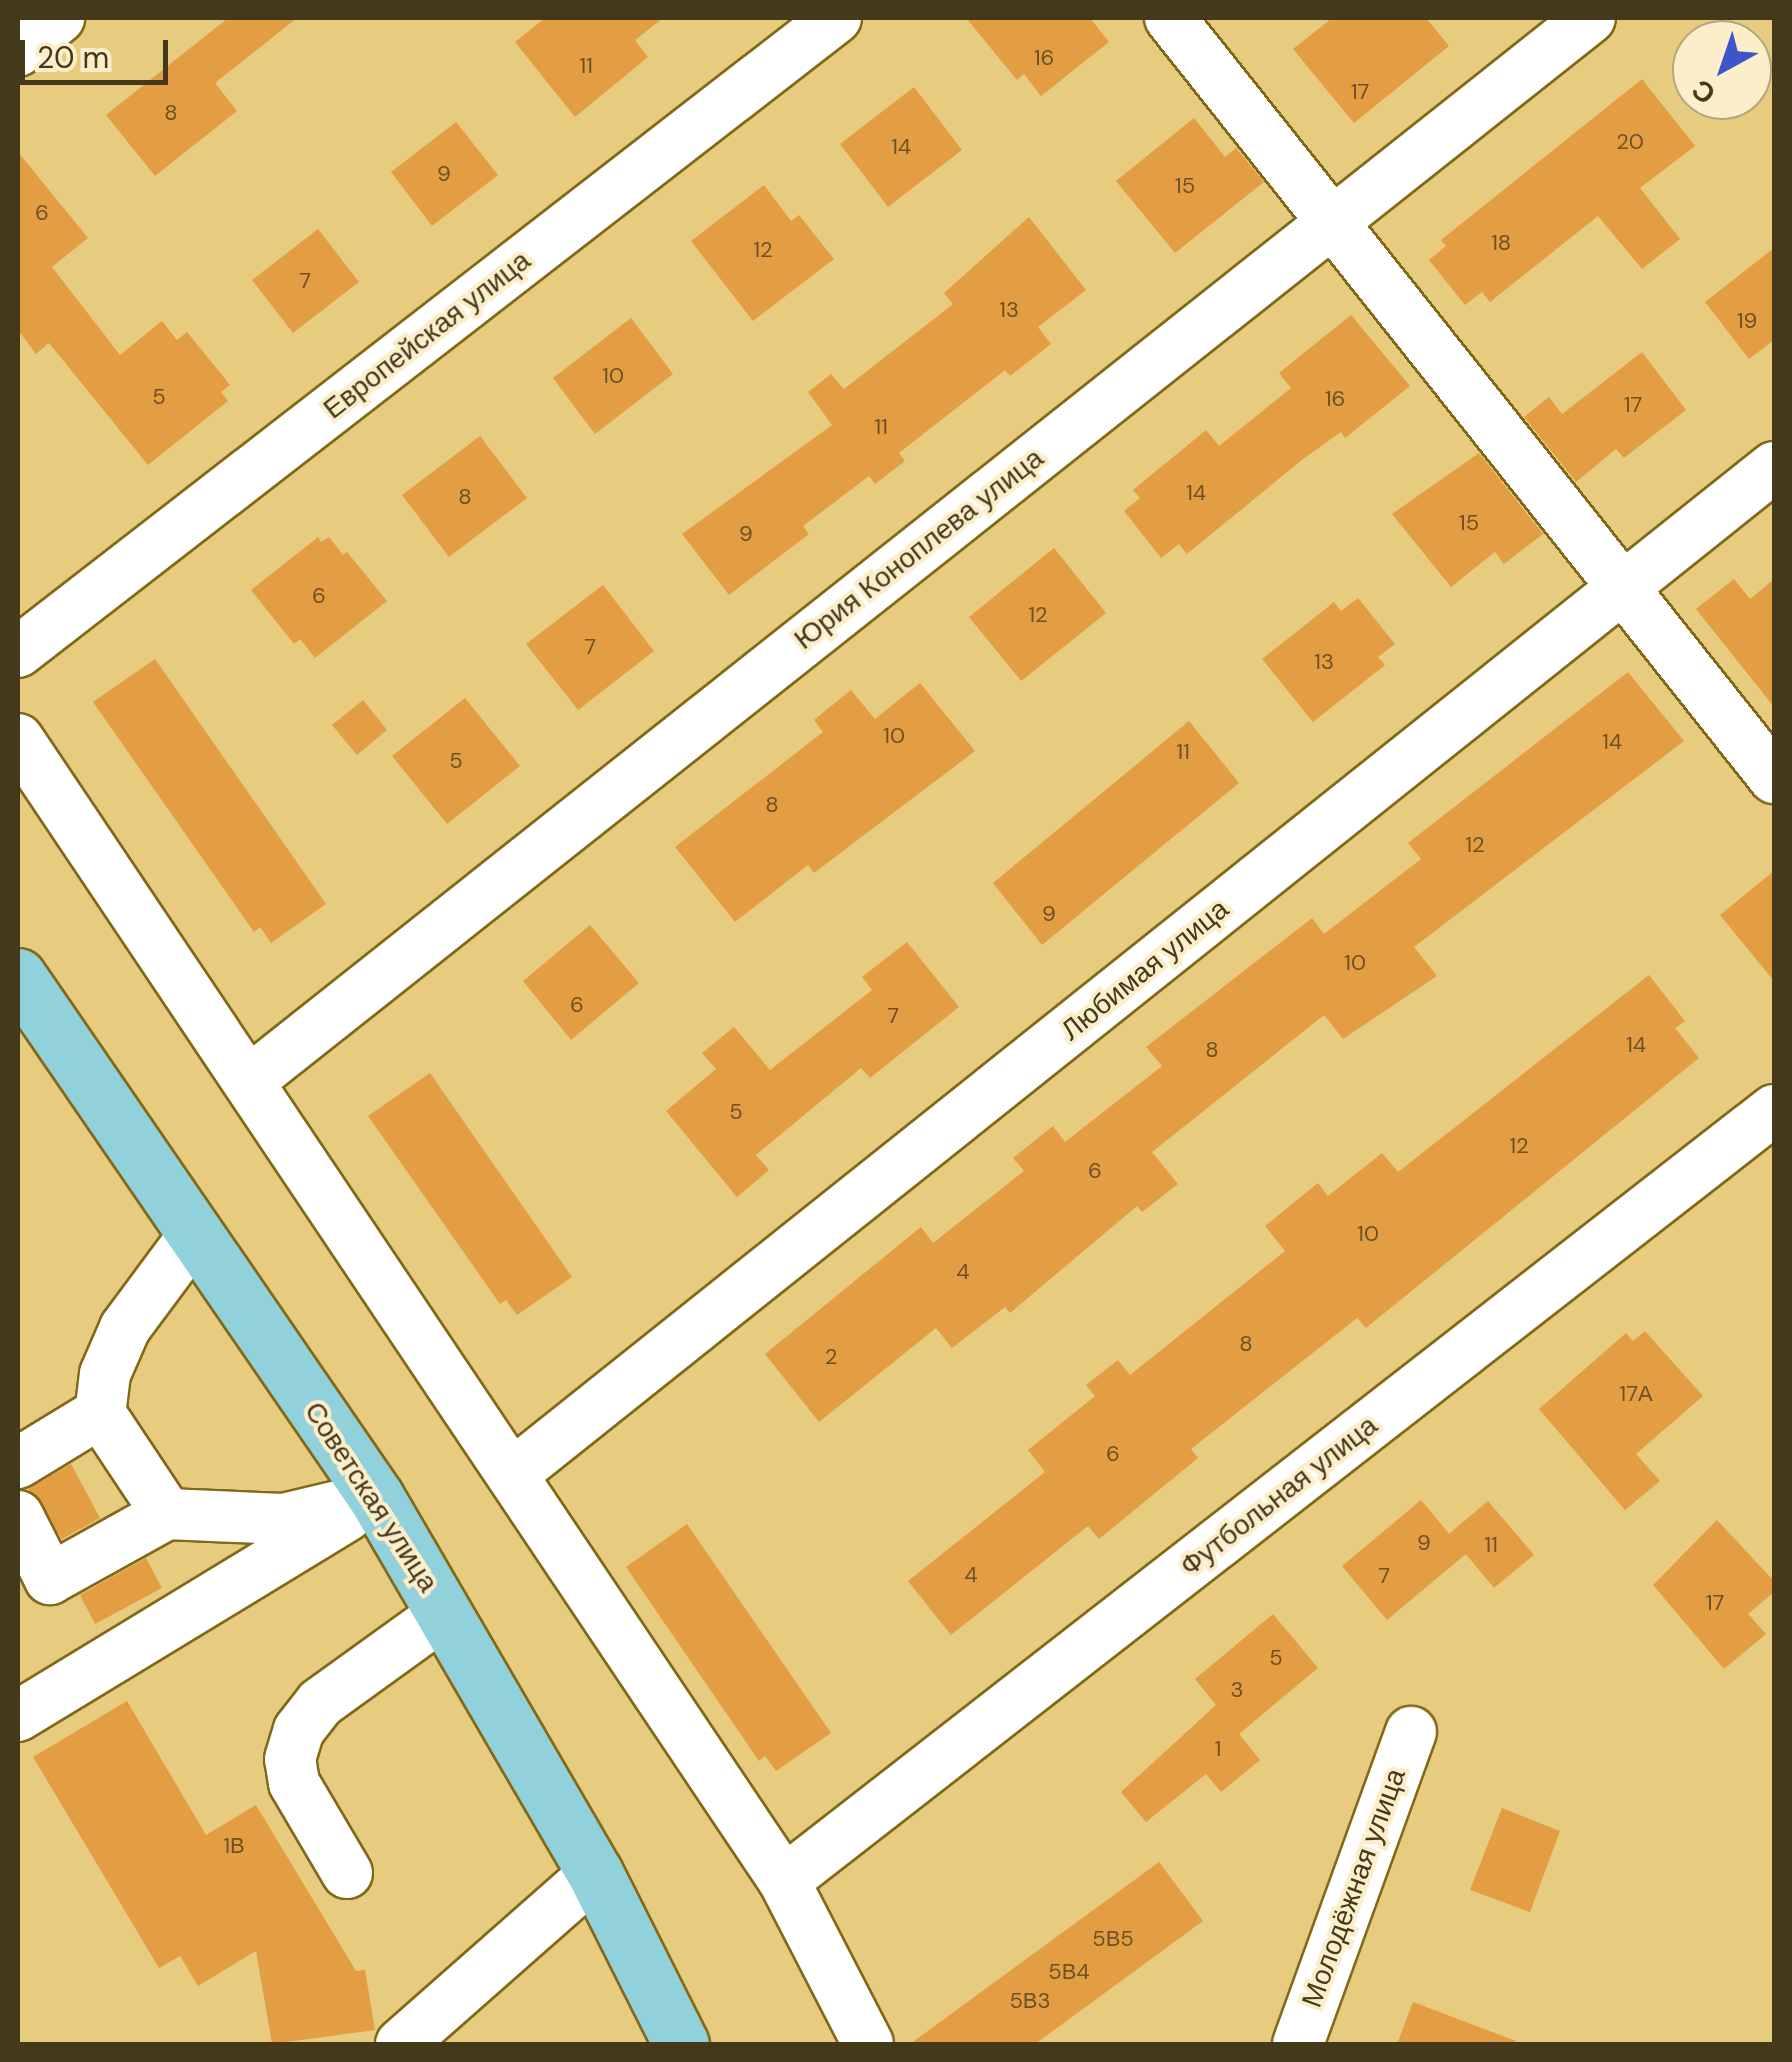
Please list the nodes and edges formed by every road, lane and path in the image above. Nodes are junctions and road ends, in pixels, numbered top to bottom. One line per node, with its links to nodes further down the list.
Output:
1 (59, 18): 5 (street)
2 (836, 18): 9 (street, Европейская улица)
3 (1170, 18): 6 (street)
4 (1590, 18): 6 (street, Юрия Коноплева улица)
5 (18, 50)
6 (1332, 221): 8 (street); 13 (street, Юрия Коноплева улица)
7 (1774, 467): 8 (street, Любимая улица)
8 (1623, 588): 11 (street); 18 (street, Любимая улица)
9 (18, 652)
10 (18, 739): 13 (street)
11 (1774, 778)
12 (18, 976): 15 (main road, Советская улица)
13 (249, 1081): 18 (street)
14 (1774, 1110): 27 (street, Футбольная улица)
15 (194, 1235): 16 (street); 19 (main road, Советская улица)
16 (100, 1413): 17 (street); 20 (street)
17 (18, 1463)
18 (514, 1472): 27 (street)
19 (376, 1497): 20 (street); 22 (main road, Советская улица); 23 (street)
20 (167, 1514): 21 (street)
21 (18, 1516)
22 (445, 1614): 25 (main road, Советская улица); 26 (street)
23 (18, 1716)
24 (1410, 1732): 31 (street, Молодёжная улица)
25 (594, 1873): 28 (street); 29 (main road, Советская улица)
26 (347, 1874)
27 (784, 1881): 30 (street)
28 (402, 2044)
29 (680, 2044)
30 (868, 2044)
31 (1298, 2044)

